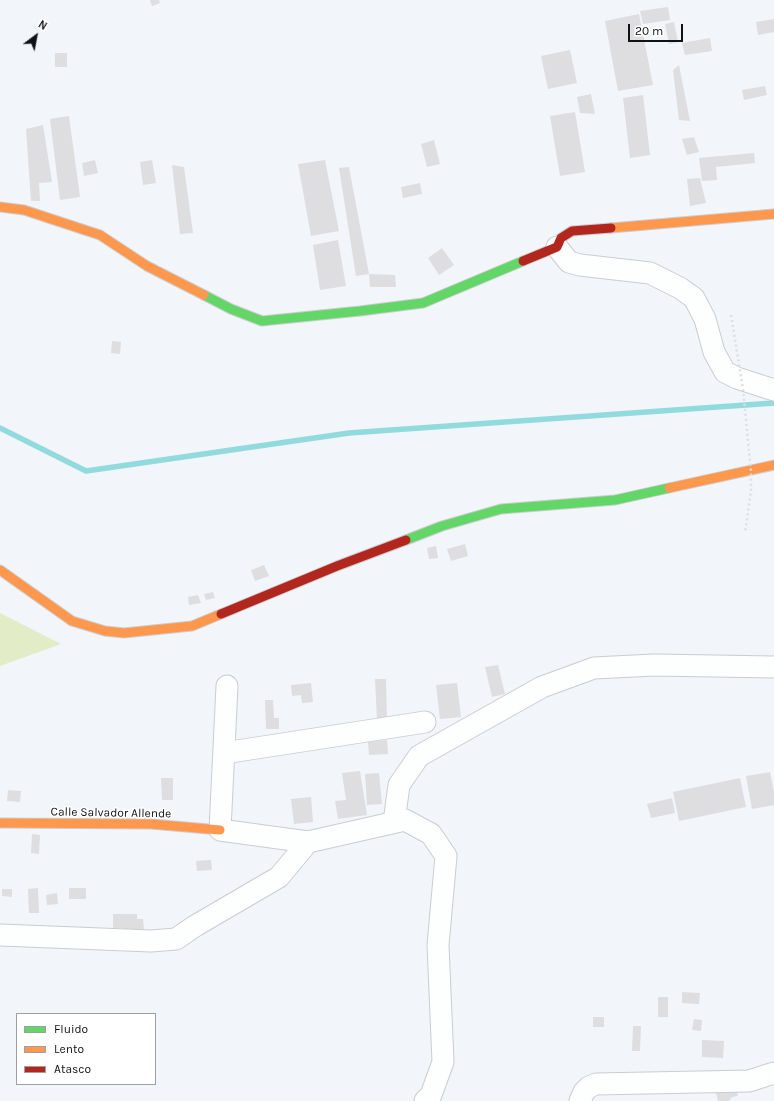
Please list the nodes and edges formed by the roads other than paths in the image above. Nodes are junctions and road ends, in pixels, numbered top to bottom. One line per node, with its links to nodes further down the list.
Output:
1 (0, 207): 3 (street)
2 (774, 214): 3 (street)
3 (557, 247): 4 (street)
4 (774, 390)
5 (774, 465): 6 (street)
6 (0, 570)
7 (774, 667): 11 (street)
8 (227, 686): 10 (street)
9 (425, 722): 10 (street)
10 (224, 753): 13 (street)
11 (394, 822): 14 (street); 17 (street)
12 (0, 823): 13 (street, Calle Salvador Allende)
13 (220, 830): 14 (street)
14 (308, 842): 15 (street)
15 (0, 934)
16 (774, 1073): 18 (street)
17 (425, 1101)
18 (580, 1101)

